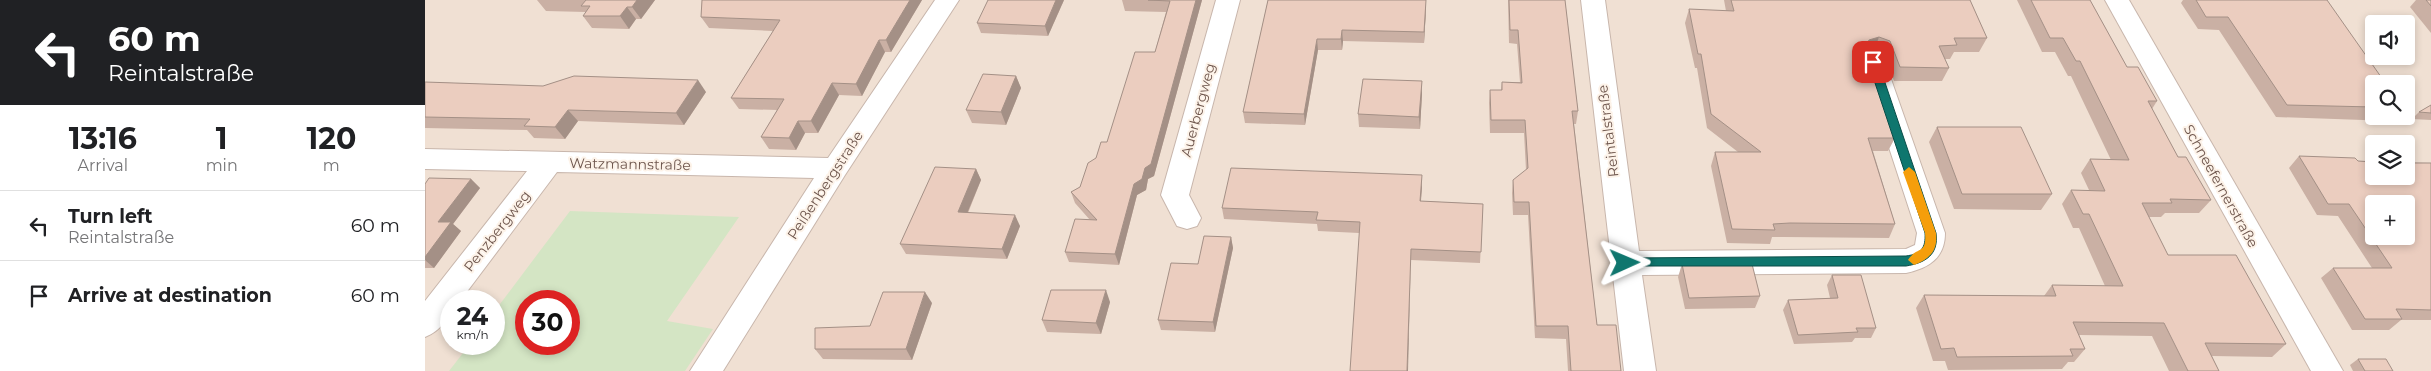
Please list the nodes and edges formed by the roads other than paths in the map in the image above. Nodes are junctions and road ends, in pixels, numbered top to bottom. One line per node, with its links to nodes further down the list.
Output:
1 (947, 0): 8 (street, Peißenbergstraße)
2 (1228, 0): 9 (street, Auerbergweg)
3 (1593, 0): 10 (street, Reintalstraße)
4 (2117, 0): 14 (street, Schneefernerstraße)
5 (1873, 62): 10 (street)
6 (425, 159): 7 (street, Watzmannstraße)
7 (550, 162): 8 (street, Watzmannstraße); 11 (street, Penzbergweg)
8 (835, 168): 12 (street, Peißenbergstraße)
9 (1187, 218)
10 (1625, 263): 13 (street, Reintalstraße)
11 (425, 324)
12 (706, 371)
13 (1640, 371)
14 (2327, 371)

